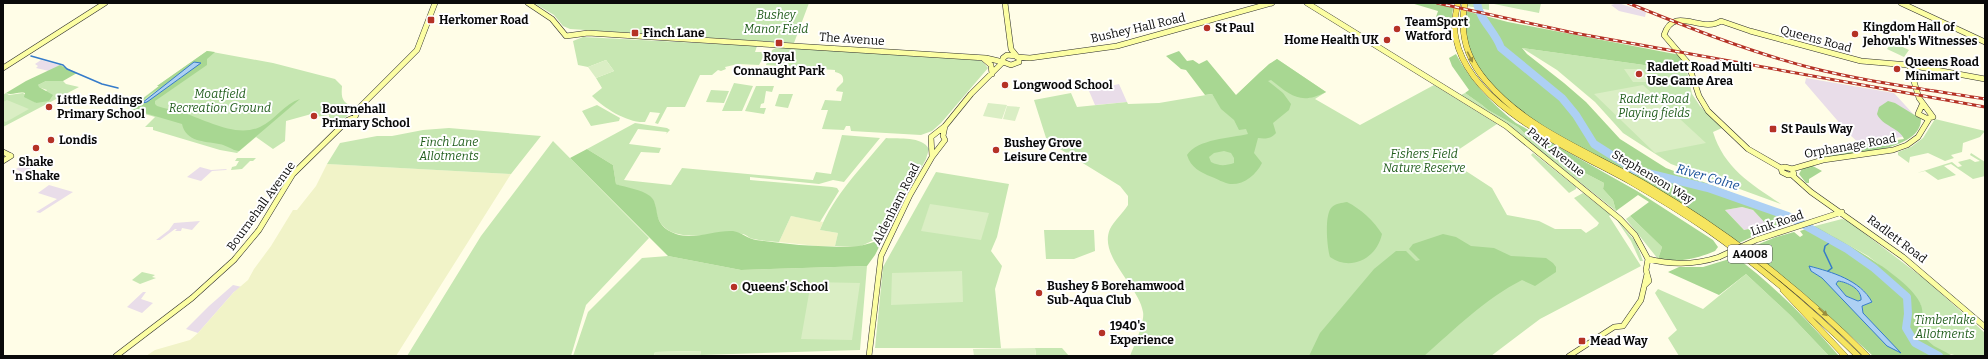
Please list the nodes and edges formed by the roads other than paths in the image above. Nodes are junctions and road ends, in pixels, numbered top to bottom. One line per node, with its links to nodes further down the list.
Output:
1 (106, 3): 19 (street)
2 (435, 3): 42 (street, Bournehall Avenue)
3 (528, 3): 13 (street, The Avenue)
4 (1005, 3): 11 (street)
5 (1272, 3): 14 (street, Bushey Hall Road)
6 (1307, 3): 39 (street, Park Avenue)
7 (1458, 3): 40 (main road, Stephenson Way / A4008)
8 (1465, 3): 47 (main road, Stephenson Way / A4008, one-way to 47)
9 (1901, 3): 10 (street)
10 (1985, 42)
11 (1011, 49): 12 (street); 15 (street)
12 (1017, 56): 14 (street, Bushey Hall Road); 15 (street, Bushey Hall Road); 16 (street)
13 (982, 58): 15 (street, The Avenue); 21 (street)
14 (1030, 58): 16 (street, Bushey Hall Road)
15 (1004, 59): 17 (street); 20 (street)
16 (1019, 62): 17 (street, Bushey Hall Road)
17 (1010, 65): 20 (street)
18 (1908, 65): 22 (street, Queens Road); 23 (street); 35 (street, Queens Road)
19 (3, 68)
20 (998, 68): 21 (street)
21 (992, 74): 27 (street)
22 (1985, 79)
23 (1921, 107): 24 (street); 25 (street)
24 (1923, 117): 25 (street); 26 (street)
25 (1929, 119): 26 (street, Orphanage Road)
26 (1926, 124): 36 (street, Orphanage Road)
27 (945, 126): 28 (street); 29 (street)
28 (933, 136): 29 (street); 30 (street)
29 (943, 136): 31 (street)
30 (931, 142): 31 (street); 33 (street, Aldenham Road)
31 (942, 144): 33 (street, Aldenham Road)
32 (3, 152): 34 (street)
33 (932, 157): 43 (street, Aldenham Road)
34 (3, 161)
35 (1781, 168): 36 (street); 37 (street, Radlett Road)
36 (1792, 169): 37 (street)
37 (1792, 175): 38 (street, Radlett Road)
38 (1842, 212): 39 (street, Link Road, bridge); 41 (street, Radlett Road)
39 (1648, 259): 44 (street)
40 (1758, 267): 45 (main road, Stephenson Way / A4008); 46 (main road, Stephenson Way)
41 (1985, 327)
42 (116, 356)
43 (869, 356)
44 (1569, 356)
45 (1845, 356)
46 (1858, 356)
47 (1867, 356)

